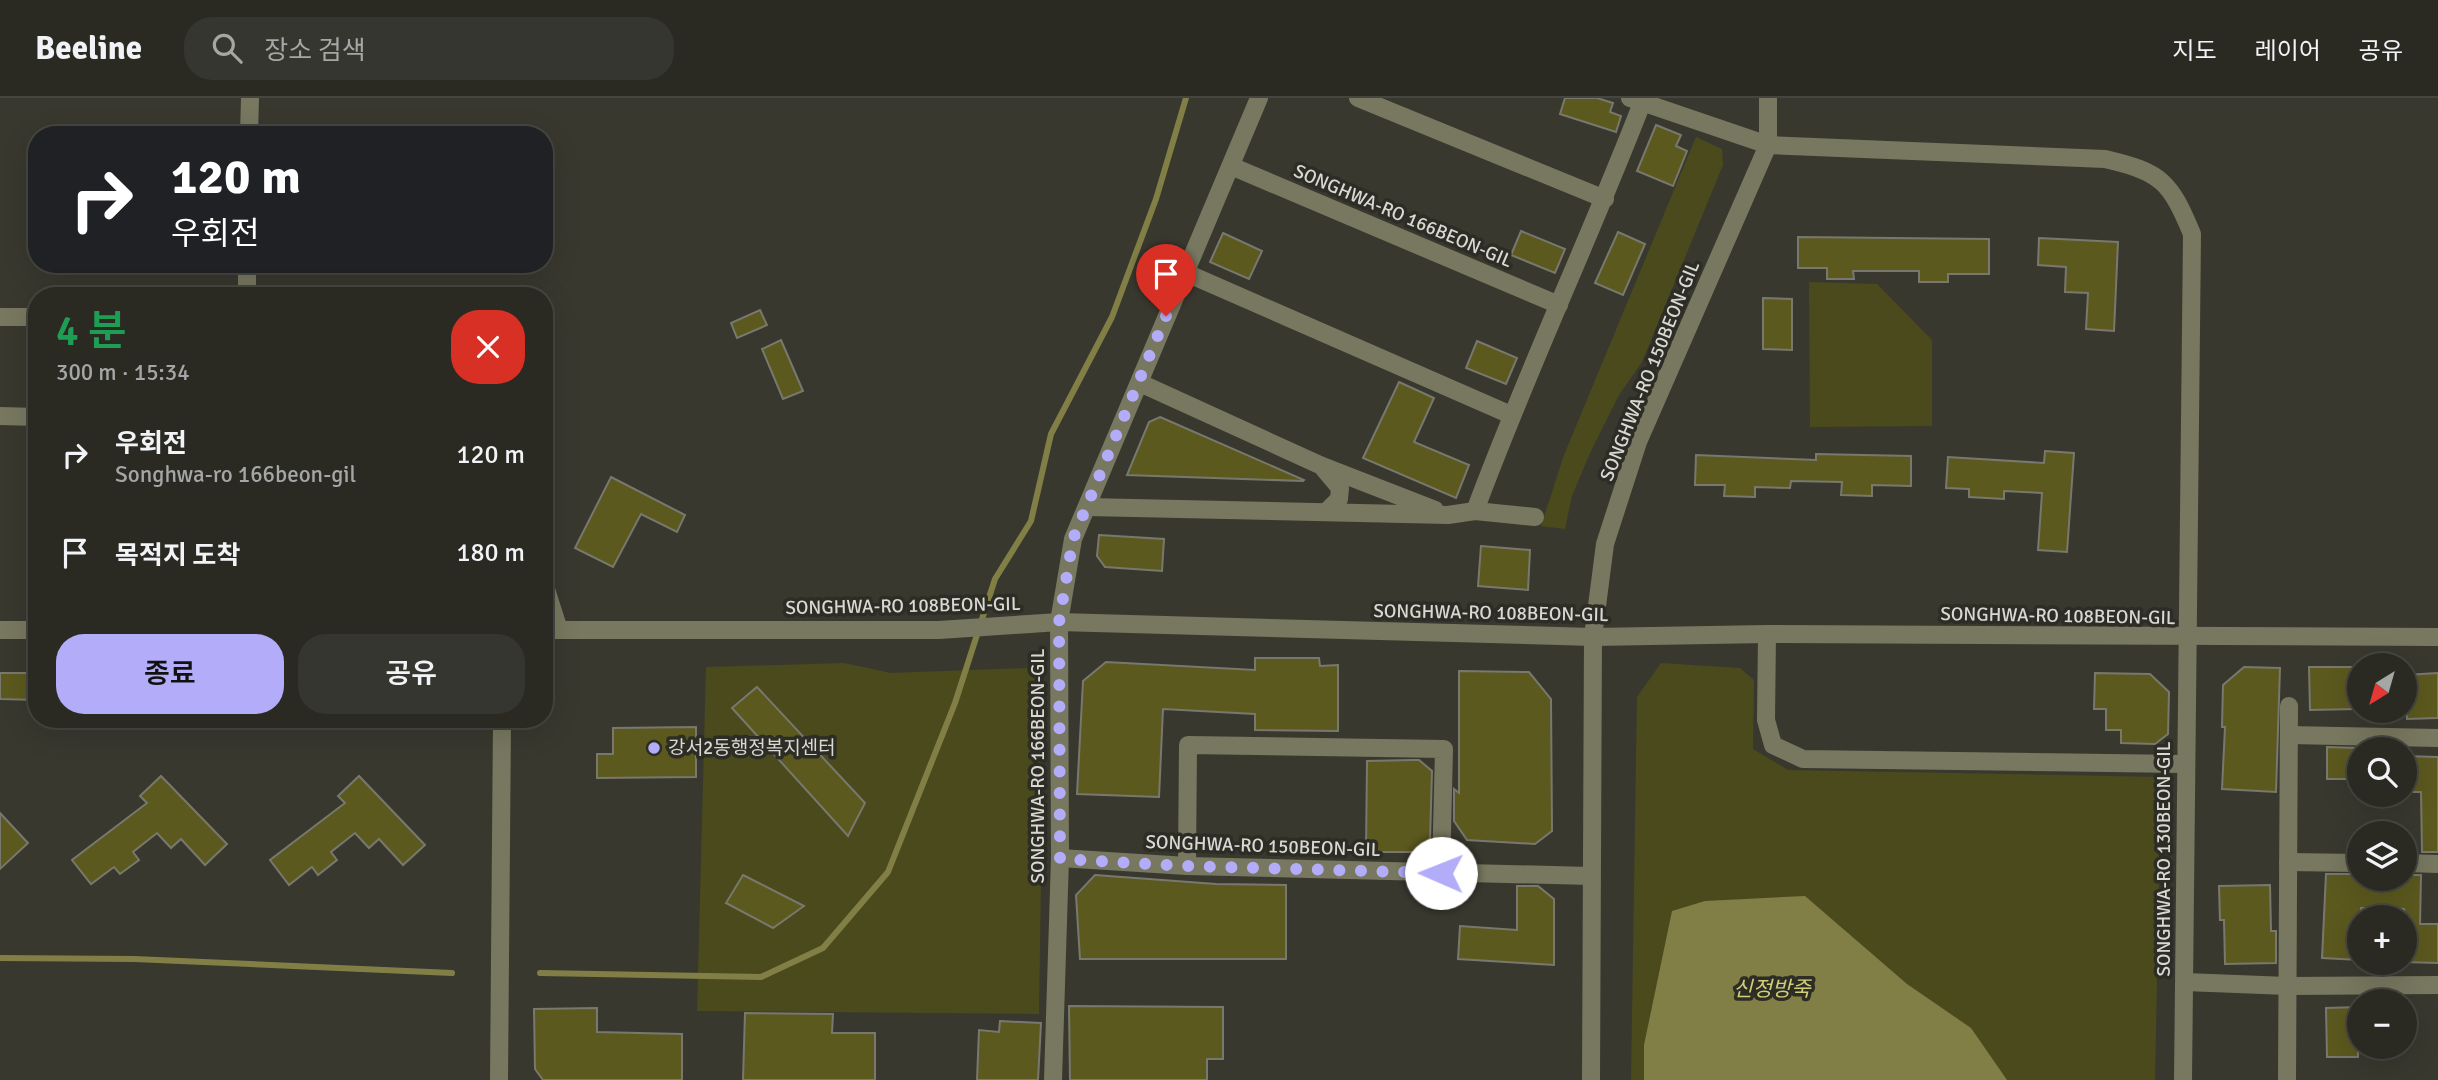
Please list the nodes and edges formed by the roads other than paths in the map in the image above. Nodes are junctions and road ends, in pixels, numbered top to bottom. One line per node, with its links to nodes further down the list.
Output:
1 (250, 98): 6 (street)
2 (1259, 98): 8 (street, SONGHWA-RO 166BEON-GIL)
3 (1358, 98): 9 (street)
4 (1768, 98): 7 (street, SONGHWA-RO 150BEON-GIL)
5 (1636, 100): 7 (street); 9 (street)
6 (249, 126)
7 (1768, 145): 29 (street, SONGHWA-RO 150BEON-GIL); 31 (street, SONGHWA-RO 130BEON-GIL)
8 (1231, 166): 10 (street, SONGHWA-RO 166BEON-GIL); 11 (street, SONGHWA-RO 166BEON-GIL)
9 (1605, 199): 11 (street)
10 (1184, 272): 14 (street, SONGHWA-RO 166BEON-GIL); 15 (street)
11 (1559, 305): 15 (street)
12 (0, 317): 13 (street)
13 (28, 317)
14 (1140, 383): 18 (street); 19 (street, SONGHWA-RO 166BEON-GIL)
15 (1511, 415): 21 (street)
16 (0, 416): 17 (street)
17 (28, 416)
18 (1322, 466): 20 (street); 22 (street)
19 (1087, 507): 20 (street); 24 (street, SONGHWA-RO 166BEON-GIL)
20 (1328, 510): 22 (street)
21 (1475, 511): 22 (street); 23 (street)
22 (1448, 515)
23 (1535, 517)
24 (1059, 622): 27 (street, SONGHWA-RO 108BEON-GIL); 29 (street, SONGHWA-RO 108BEON-GIL); 37 (street, SONGHWA-RO 166BEON-GIL)
25 (0, 630): 26 (street)
26 (28, 630)
27 (553, 630)
28 (1767, 634): 29 (street, SONGHWA-RO 108BEON-GIL); 31 (street, SONGHWA-RO 108BEON-GIL); 36 (street)
29 (1593, 637): 44 (street, SONGHWA-RO 150BEON-GIL)
30 (2438, 637): 31 (street, SONGHWA-RO 108BEON-GIL)
31 (2187, 638): 36 (street, SONGHWA-RO 130BEON-GIL)
32 (2289, 706): 34 (street)
33 (502, 728): 48 (street)
34 (2289, 735): 35 (street); 38 (street)
35 (2438, 738)
36 (2185, 764): 45 (street, SONGHWA-RO 130BEON-GIL)
37 (1060, 859): 42 (street, SONGHWA-RO 150BEON-GIL); 49 (street, SONGHWA-RO 166BEON-GIL)
38 (2288, 862): 39 (street); 47 (street)
39 (2347, 863)
40 (2417, 863): 41 (street)
41 (2438, 863)
42 (1187, 866): 43 (street, SONGHWA-RO 150BEON-GIL); 43 (street)
43 (1441, 873): 44 (street, SONGHWA-RO 150BEON-GIL)
44 (1591, 876): 50 (street, SONGHWA-RO 150BEON-GIL)
45 (2185, 982): 47 (street); 51 (street, SONGHWA-RO 130BEON-GIL)
46 (2438, 985): 47 (street)
47 (2288, 986): 52 (street)
48 (499, 1080)
49 (1053, 1080)
50 (1591, 1080)
51 (2183, 1080)
52 (2287, 1080)

